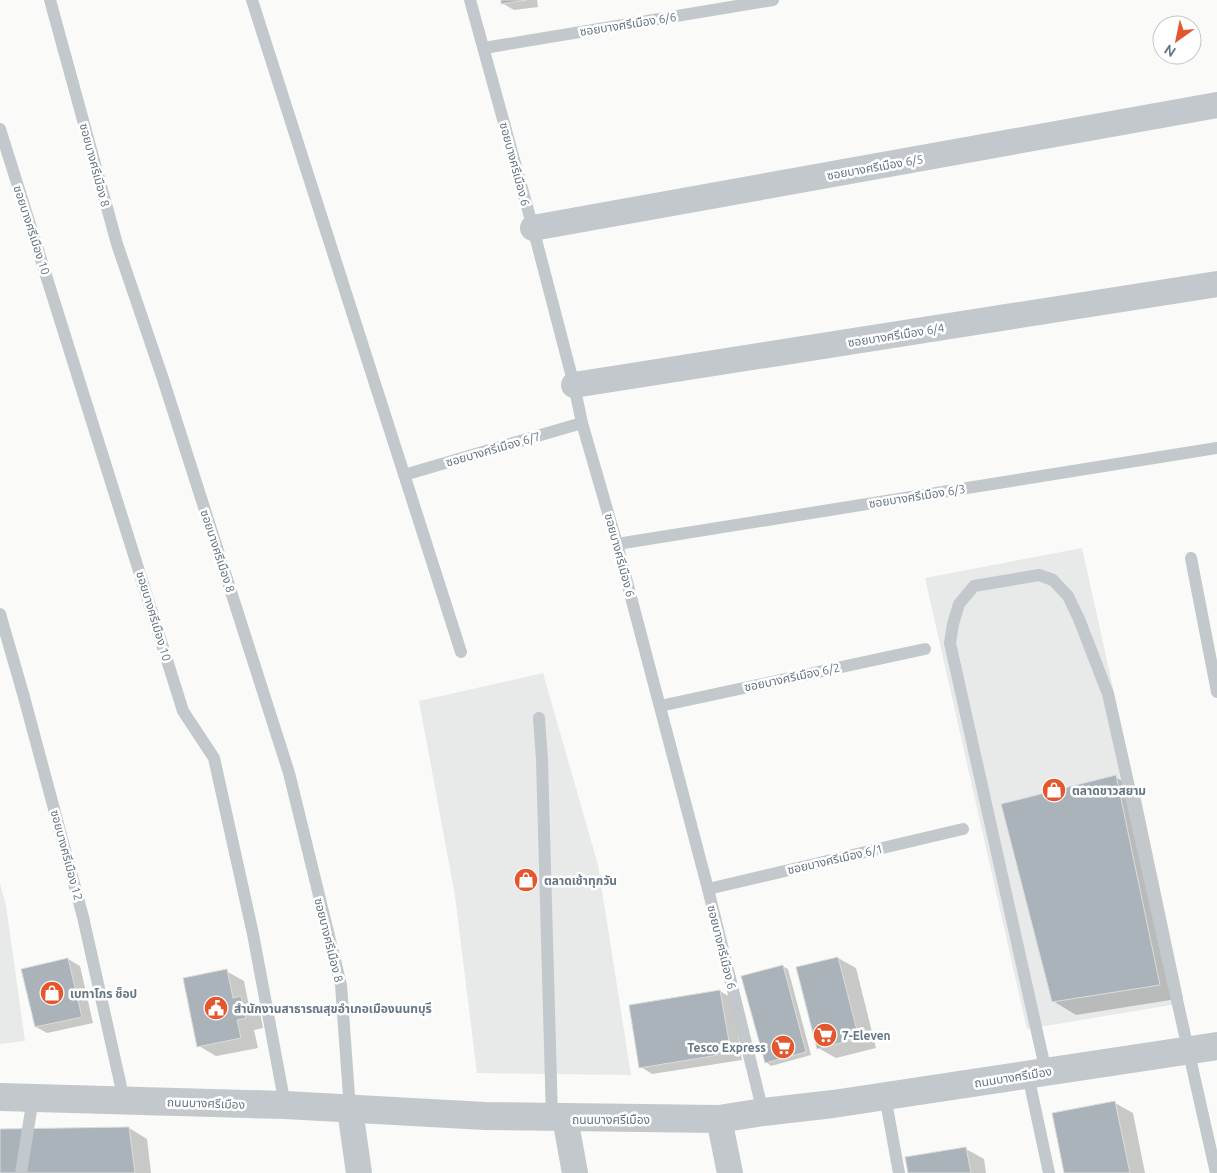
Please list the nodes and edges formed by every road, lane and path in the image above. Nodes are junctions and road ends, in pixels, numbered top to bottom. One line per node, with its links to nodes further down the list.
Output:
1 (50, 0): 32 (lane, ซอยบางศรีเมือง 8)
2 (252, 0): 13 (lane)
3 (470, 0): 5 (lane, ซอยบางศรีเมือง 6)
4 (773, 0): 5 (lane, ซอยบางศรีเมือง 6/6)
5 (484, 48): 8 (lane, ซอยบางศรีเมือง 6)
6 (1217, 105): 8 (street, ซอยบางศรีเมือง 6/5)
7 (0, 129): 31 (lane, ซอยบางศรีเมือง 10)
8 (533, 228): 10 (lane, ซอยบางศรีเมือง 6)
9 (1217, 284): 10 (street, ซอยบางศรีเมือง 6/4)
10 (574, 385): 11 (lane, ซอยบางศรีเมือง 6)
11 (582, 423): 13 (lane, ซอยบางศรีเมือง 6/7); 14 (lane, ซอยบางศรีเมือง 6)
12 (1217, 448): 14 (lane, ซอยบางศรีเมือง 6/3)
13 (404, 475): 18 (lane)
14 (617, 544): 20 (lane, ซอยบางศรีเมือง 6)
15 (1191, 558): 19 (lane)
16 (0, 614): 30 (lane, ซอยบางศรีเมือง 12)
17 (925, 649): 20 (lane, ซอยบางศรีเมือง 6/2)
18 (461, 652)
19 (1217, 692)
20 (660, 706): 23 (lane, ซอยบางศรีเมือง 6)
21 (539, 718): 34 (lane)
22 (963, 829): 23 (lane, ซอยบางศรีเมือง 6/1)
23 (708, 889): 33 (lane, ซอยบางศรีเมือง 6)
24 (1217, 1046): 25 (street, ถนนบางศรีเมือง)
25 (1189, 1050): 26 (street, ถนนบางศรีเมือง); 26 (lane); 42 (lane)
26 (1037, 1073): 27 (street, ถนนบางศรีเมือง); 41 (lane)
27 (885, 1096): 33 (street, ถนนบางศรีเมือง); 40 (lane)
28 (0, 1097): 29 (street, ถนนบางศรีเมือง)
29 (32, 1098): 30 (street, ถนนบางศรีเมือง); 36 (lane)
30 (124, 1100): 31 (street, ถนนบางศรีเมือง)
31 (286, 1105): 32 (street, ถนนบางศรีเมือง)
32 (350, 1110): 34 (street, ถนนบางศรีเมือง); 37 (street)
33 (763, 1112): 35 (street, ถนนบางศรีเมือง)
34 (559, 1118): 35 (street, ถนนบางศรีเมือง); 38 (street)
35 (719, 1120): 39 (street)
36 (21, 1173)
37 (359, 1173)
38 (575, 1173)
39 (730, 1173)
40 (899, 1173)
41 (1049, 1173)
42 (1216, 1173)

